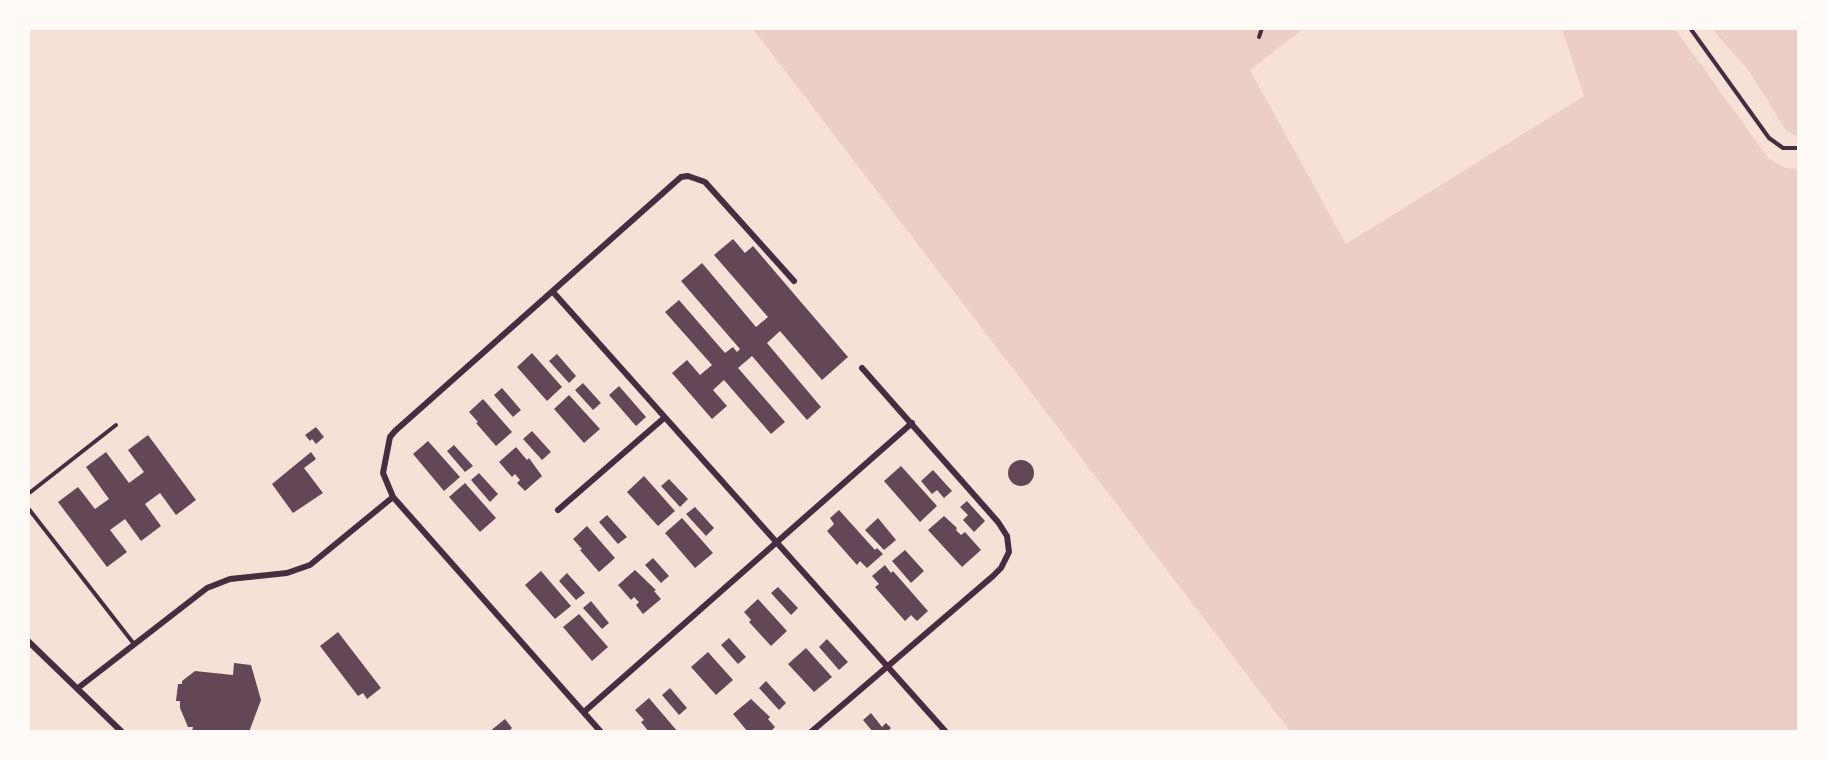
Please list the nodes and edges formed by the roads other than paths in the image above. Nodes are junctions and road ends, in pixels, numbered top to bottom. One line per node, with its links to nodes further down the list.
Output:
1 (1262, 28): 3 (lane)
2 (1690, 28): 4 (lane)
3 (1259, 37)
4 (1798, 148)
5 (794, 281): 6 (street)
6 (553, 292): 8 (street); 12 (street)
7 (862, 368): 9 (street)
8 (664, 418): 14 (street); 15 (street)
9 (912, 423): 15 (street); 18 (street)
10 (116, 425): 11 (lane)
11 (28, 494)
12 (393, 497): 17 (street); 20 (street)
13 (28, 508): 17 (lane)
14 (558, 510)
15 (777, 543): 18 (street); 20 (street)
16 (28, 641): 19 (street)
17 (134, 644): 19 (street)
18 (887, 666): 23 (street); 24 (street)
19 (78, 688): 21 (street)
20 (584, 712): 22 (street)
21 (122, 732)
22 (601, 732)
23 (811, 732)
24 (946, 732)

